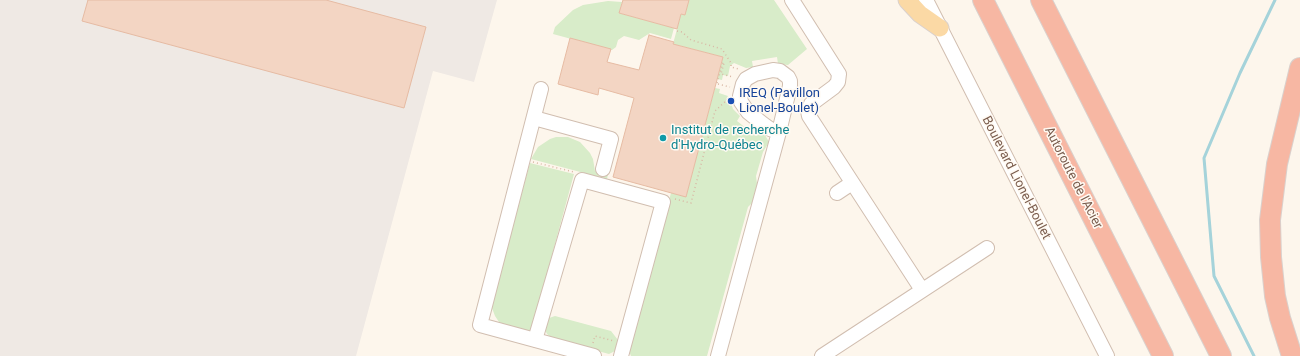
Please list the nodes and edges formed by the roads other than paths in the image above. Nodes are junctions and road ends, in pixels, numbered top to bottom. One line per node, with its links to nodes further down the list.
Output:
1 (792, 0): 12 (street)
2 (907, 0): 6 (main road)
3 (926, 0): 6 (street, Boulevard Lionel-Boulet)
4 (983, 0): 22 (highway, Autoroute de l'Acier)
5 (1041, 0): 23 (highway)
6 (940, 28): 21 (street, Boulevard Lionel-Boulet)
7 (1300, 68): 24 (highway)
8 (542, 89): 9 (street)
9 (534, 118): 11 (street); 16 (street)
10 (779, 132): 10 (street); 19 (street)
11 (603, 169)
12 (852, 183): 13 (street); 15 (street)
13 (837, 193)
14 (987, 248): 15 (street)
15 (922, 290): 20 (street)
16 (535, 340): 17 (street); 18 (street)
17 (593, 353)
18 (621, 356)
19 (718, 356)
20 (822, 356)
21 (1107, 356)
22 (1163, 356)
23 (1221, 356)
24 (1292, 356)

